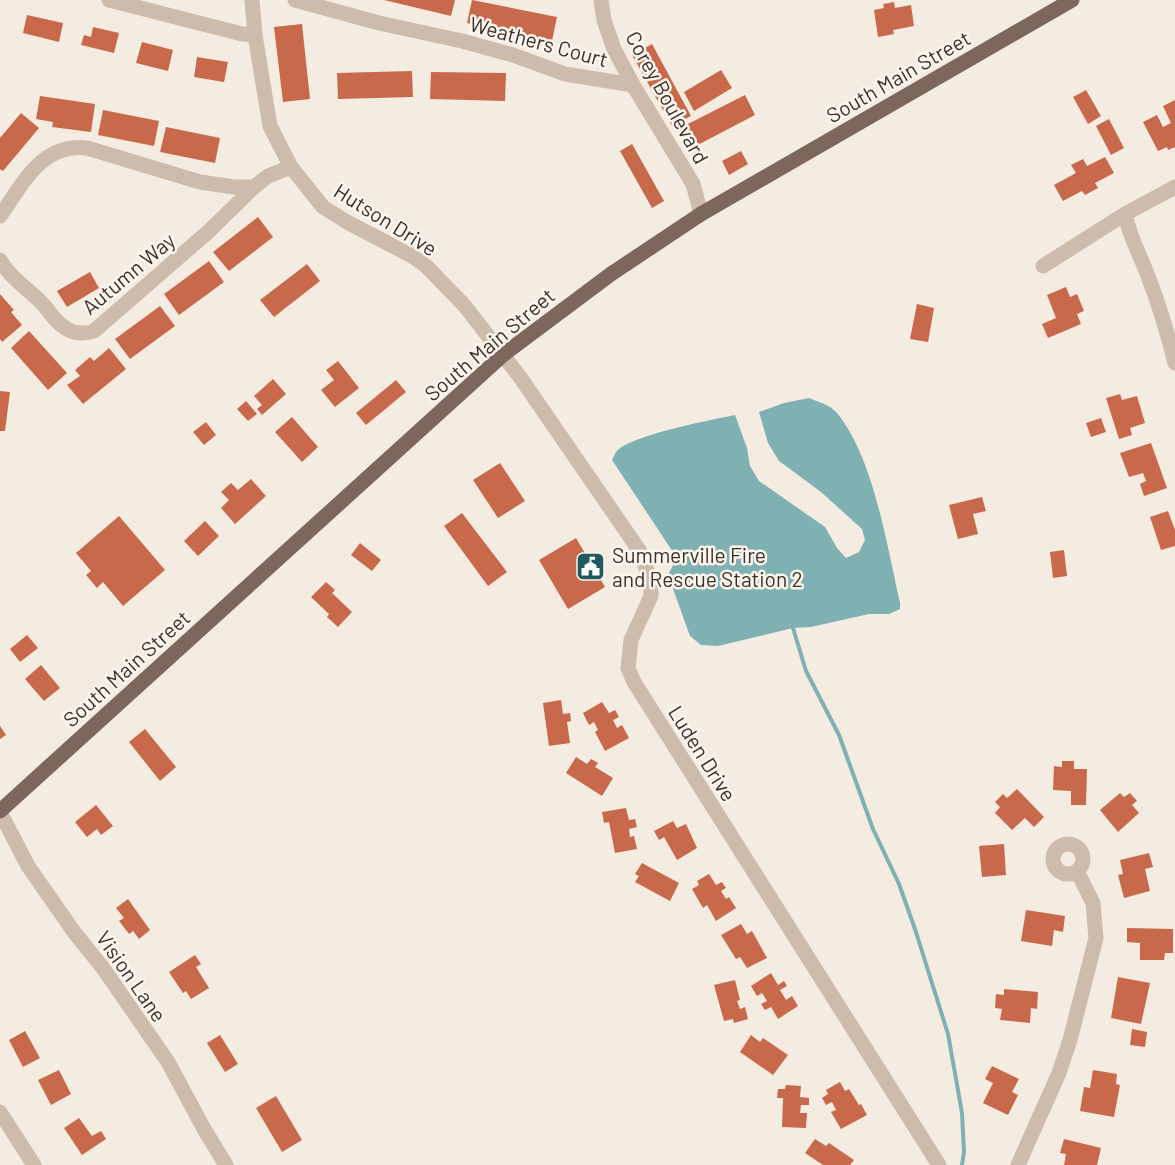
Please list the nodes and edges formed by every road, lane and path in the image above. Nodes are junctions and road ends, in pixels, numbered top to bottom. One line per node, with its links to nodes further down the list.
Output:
1 (109, 0): 6 (street)
2 (252, 0): 6 (street, Hutson Drive)
3 (295, 0): 7 (street, Weathers Court)
4 (601, 0): 7 (street, Corey Boulevard)
5 (1072, 0): 11 (main road, South Main Street)
6 (255, 35): 8 (street, Hutson Drive)
7 (633, 85): 11 (street, Corey Boulevard)
8 (291, 167): 9 (street, Autumn Way); 16 (street, Hutson Drive)
9 (254, 187): 13 (street); 14 (street, Autumn Way)
10 (1175, 187): 12 (street)
11 (701, 214): 16 (main road, South Main Street)
12 (1125, 214): 15 (street); 17 (street)
13 (0, 216)
14 (0, 260)
15 (1043, 266)
16 (504, 354): 18 (main road, South Main Street); 23 (street, Luden Drive)
17 (1175, 363)
18 (0, 812): 22 (street, Vision Lane)
19 (1077, 871): 24 (street)
20 (0, 1112): 21 (street)
21 (34, 1165)
22 (226, 1165)
23 (939, 1165)
24 (1018, 1165)

